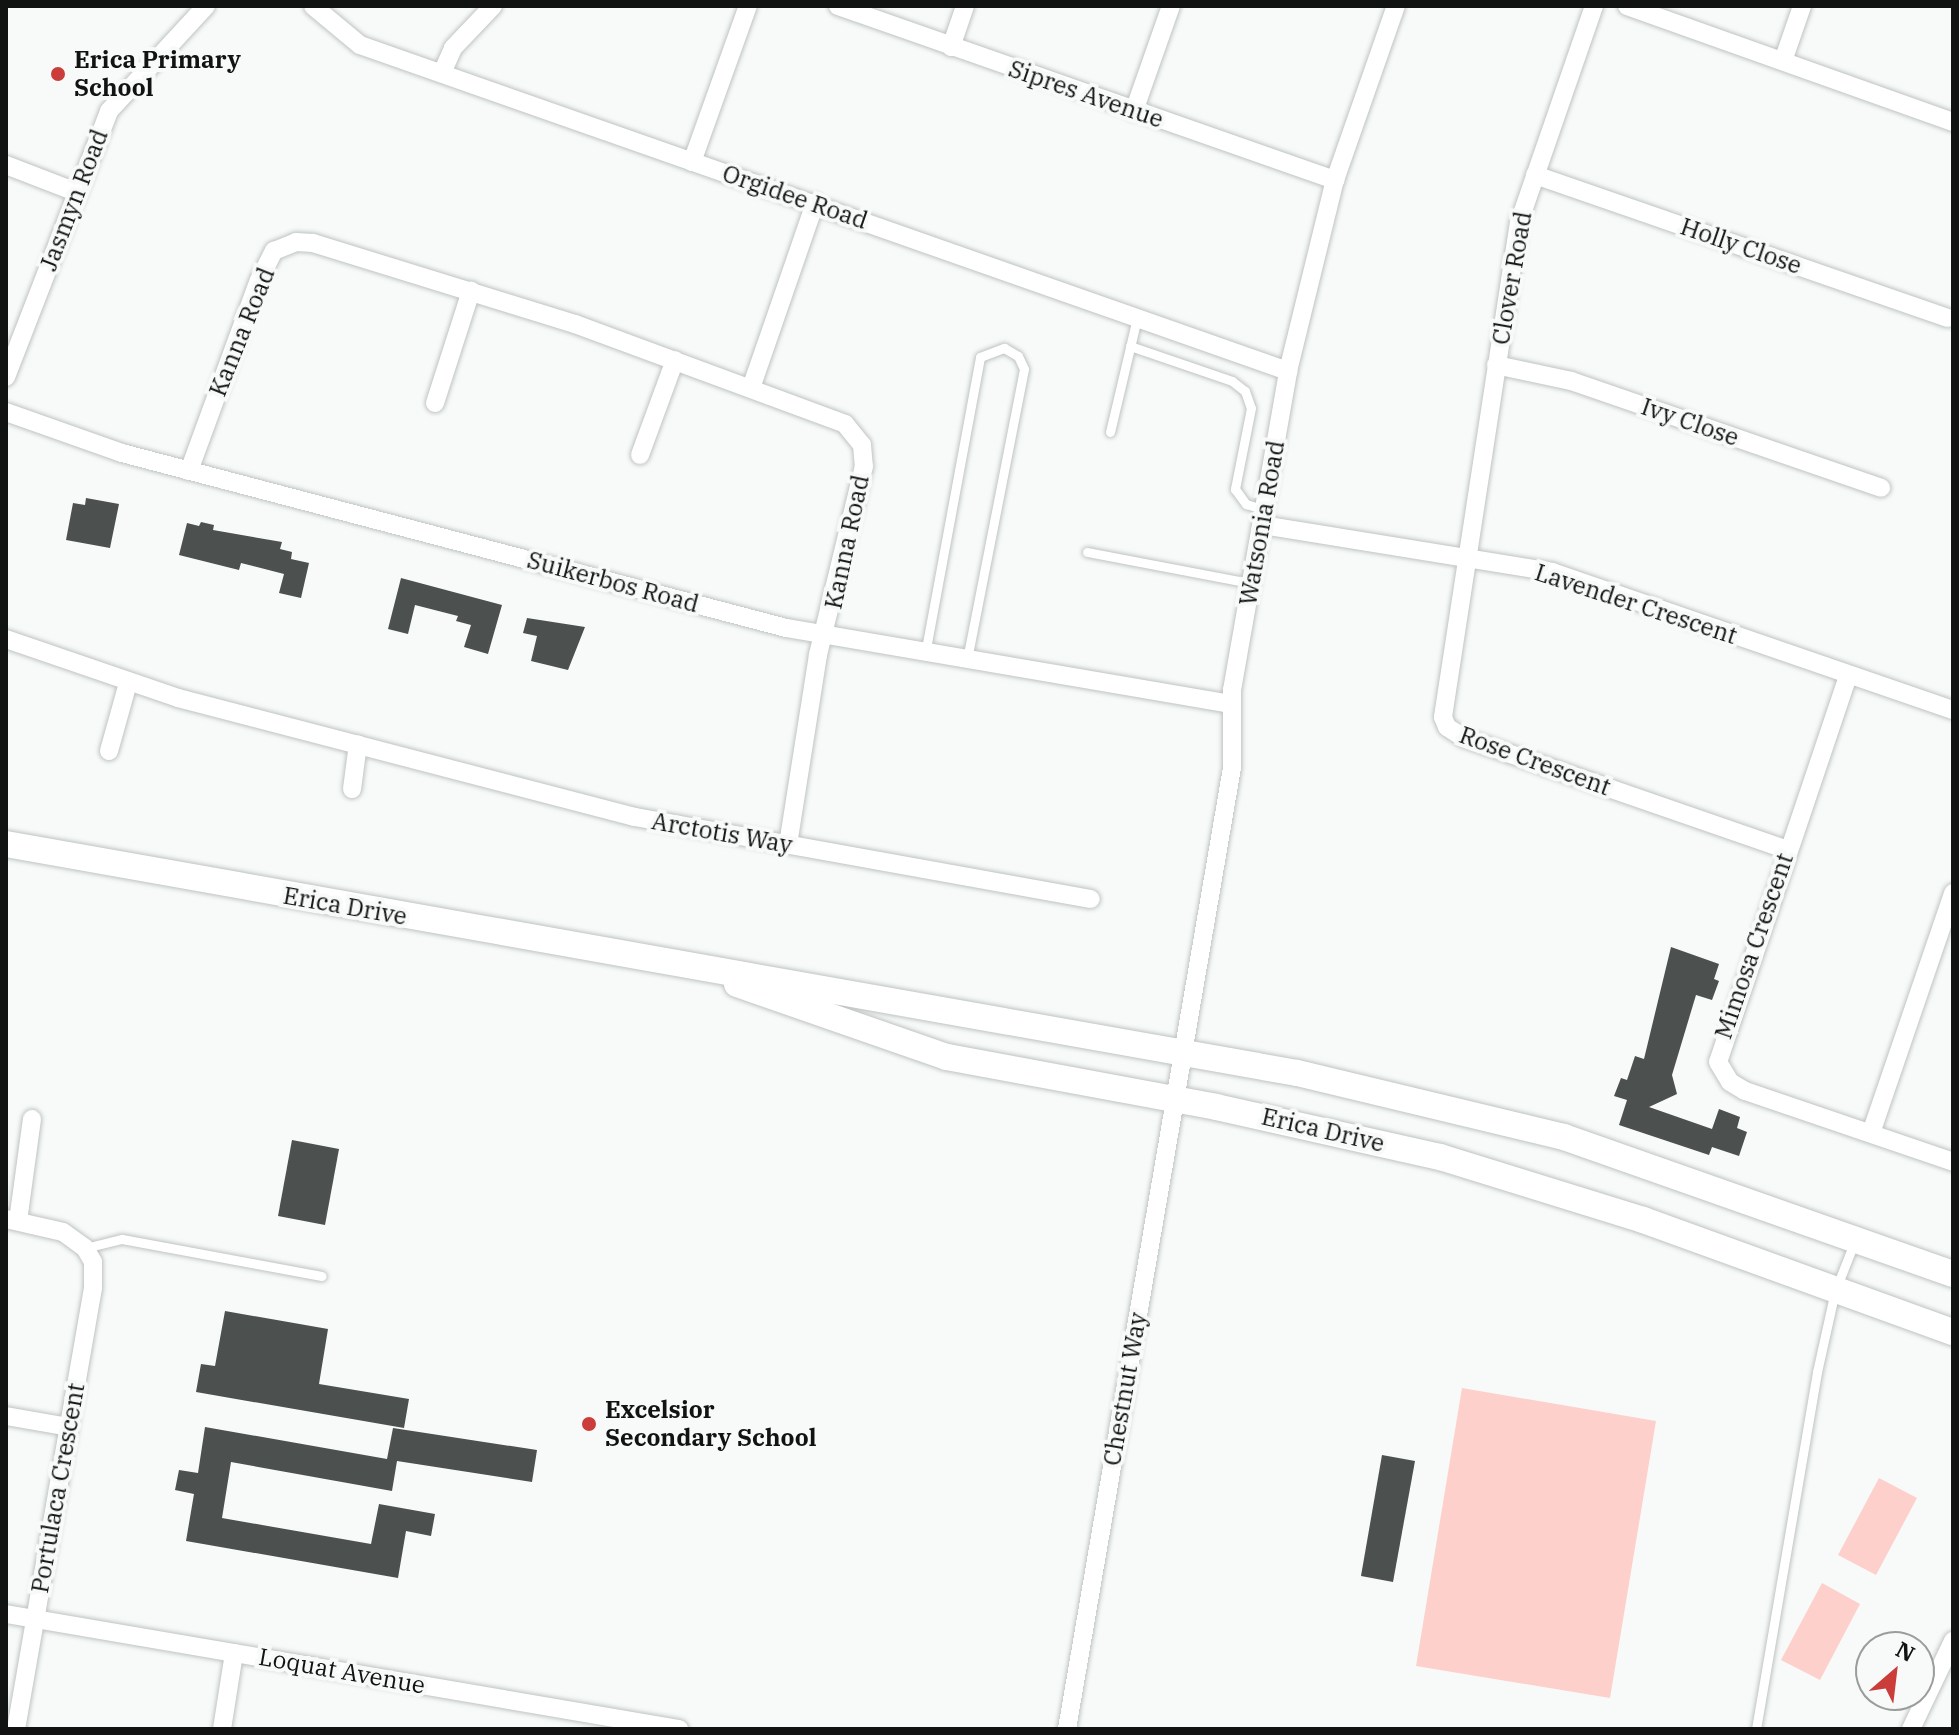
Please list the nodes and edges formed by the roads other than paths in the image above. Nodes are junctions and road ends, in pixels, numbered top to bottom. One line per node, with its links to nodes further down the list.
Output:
1 (206, 6): 21 (street, Jasmyn Road)
2 (313, 6): 14 (street, Orgidee Road)
3 (493, 6): 14 (street)
4 (748, 6): 17 (street)
5 (838, 6): 12 (street, Sipres Avenue)
6 (965, 6): 12 (street)
7 (1171, 6): 15 (street)
8 (1396, 6): 20 (street, Watsonia Road)
9 (1594, 6): 19 (street, Clover Road)
10 (1627, 6): 13 (street)
11 (1802, 6): 13 (street)
12 (951, 47): 15 (street, Sipres Avenue)
13 (1783, 61): 16 (street)
14 (442, 73): 17 (street, Orgidee Road)
15 (1134, 111): 20 (street, Sipres Avenue)
16 (1953, 122)
17 (692, 162): 22 (street, Orgidee Road)
18 (6, 165): 21 (street)
19 (1535, 175): 25 (street, Holly Close); 28 (street, Clover Road)
20 (1335, 180): 29 (street, Watsonia Road)
21 (76, 192): 30 (street, Jasmyn Road)
22 (815, 203): 24 (street, Orgidee Road); 31 (street)
23 (471, 291): 27 (street, Kanna Road); 32 (street); 36 (street, Kanna Road)
24 (1137, 318): 26 (lane); 29 (street, Orgidee Road)
25 (1948, 318)
26 (1130, 346): 34 (lane); 38 (lane)
27 (675, 360): 31 (street, Kanna Road); 35 (street)
28 (1496, 365): 37 (street, Ivy Close); 40 (street, Clover Road)
29 (1288, 371): 38 (street, Watsonia Road)
30 (6, 377)
31 (751, 388): 42 (street, Kanna Road)
32 (435, 403)
33 (6, 412): 36 (street, Suikerbos Road)
34 (1110, 432)
35 (640, 455)
36 (189, 471): 42 (street, Suikerbos Road)
37 (1881, 488)
38 (1264, 518): 40 (street, Lavender Crescent); 41 (street, Watsonia Road)
39 (1087, 552): 41 (lane)
40 (1466, 559): 46 (street, Lavender Crescent); 55 (street, Rose Crescent)
41 (1250, 583): 48 (street, Watsonia Road)
42 (824, 636): 44 (street, Suikerbos Road); 54 (street, Kanna Road)
43 (6, 639): 47 (street, Arctotis Way)
44 (925, 654): 45 (street, Suikerbos Road); 45 (lane)
45 (967, 661): 48 (street, Suikerbos Road)
46 (1848, 676): 49 (street, Lavender Crescent); 55 (street, Mimosa Crescent)
47 (128, 683): 50 (street, Arctotis Way); 51 (street)
48 (1232, 704): 59 (street, Watsonia Road)
49 (1953, 710)
50 (358, 744): 52 (street); 54 (street, Arctotis Way)
51 (109, 751)
52 (352, 789)
53 (6, 844): 58 (main road, Erica Drive)
54 (788, 844): 57 (street, Arctotis Way)
55 (1787, 850): 62 (street, Mimosa Crescent)
56 (1953, 893): 62 (street)
57 (1091, 899)
58 (684, 965): 59 (main road, Erica Drive); 60 (main road, Erica Drive)
59 (1184, 1050): 60 (street, Chestnut Way); 65 (main road, Erica Drive)
60 (1174, 1099): 69 (main road, Erica Drive); 80 (street, Chestnut Way)
61 (32, 1119): 64 (street)
62 (1871, 1133): 63 (street, Mimosa Crescent)
63 (1953, 1162)
64 (12, 1220): 66 (street)
65 (1856, 1240): 67 (main road, Erica Drive); 69 (lane)
66 (85, 1248): 68 (lane); 72 (street, Portulaca Crescent)
67 (1953, 1274)
68 (322, 1276)
69 (1835, 1291): 70 (main road, Erica Drive); 81 (lane)
70 (1953, 1332)
71 (6, 1416): 72 (street)
72 (69, 1427): 74 (street, Portulaca Crescent)
73 (6, 1614): 74 (street, Loquat Avenue)
74 (36, 1619): 76 (street, Loquat Avenue); 77 (street, Portulaca Crescent)
75 (1952, 1645): 82 (street)
76 (234, 1653): 78 (street); 79 (street, Loquat Avenue)
77 (16, 1729)
78 (222, 1729)
79 (679, 1729)
80 (1067, 1729)
81 (1756, 1729)
82 (1911, 1729)

